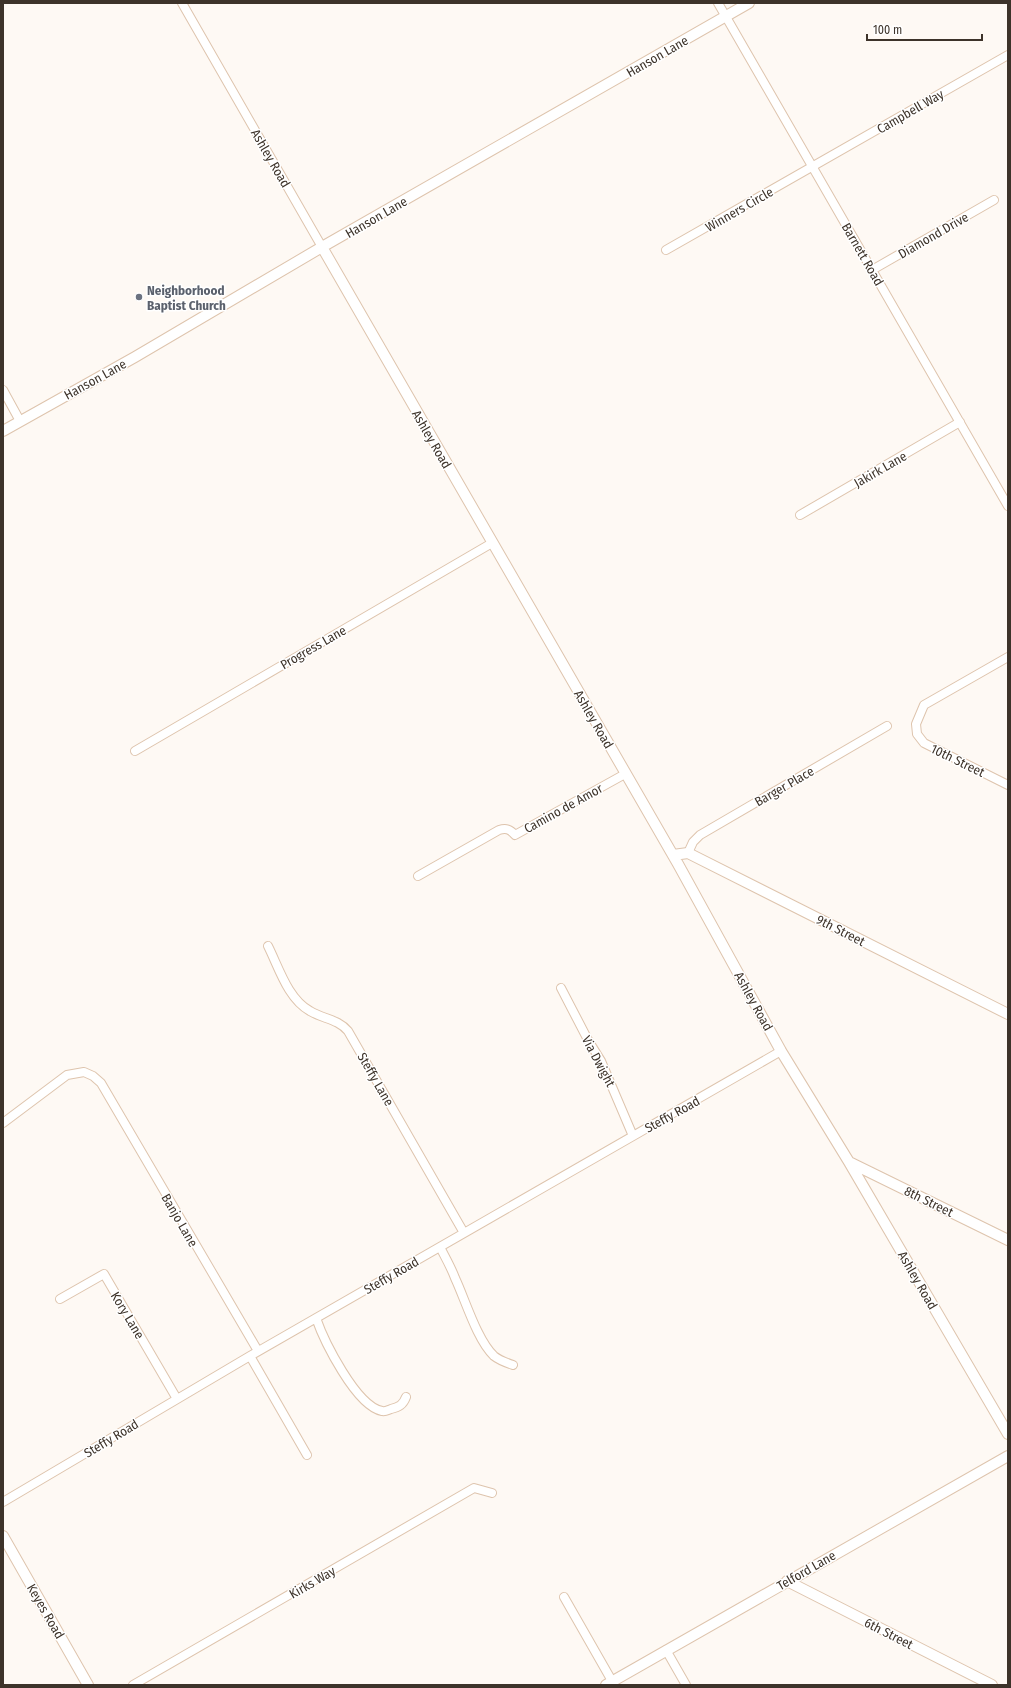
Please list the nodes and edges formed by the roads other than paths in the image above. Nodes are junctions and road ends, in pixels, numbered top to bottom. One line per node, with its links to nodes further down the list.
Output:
1 (182, 3): 8 (street, Ashley Road)
2 (718, 3): 4 (street, Barnett Road)
3 (749, 3): 4 (street, Hanson Lane)
4 (725, 16): 6 (street, Barnett Road); 8 (street, Hanson Lane)
5 (1008, 55): 6 (street, Campbell Way)
6 (812, 167): 9 (street, Winners Circle); 10 (street, Barnett Road)
7 (994, 200): 10 (street, Diamond Drive)
8 (322, 247): 12 (street, Hanson Lane); 17 (street, Ashley Road)
9 (666, 250)
10 (872, 270): 13 (street, Barnett Road)
11 (3, 390): 12 (street)
12 (20, 421): 14 (street, Hanson Lane)
13 (960, 422): 15 (street, Barnett Road); 16 (street, Jakirk Lane)
14 (3, 431)
15 (1008, 506)
16 (800, 515)
17 (492, 544): 20 (street, Progress Lane); 21 (street, Ashley Road)
18 (1008, 657): 22 (street, 10th Street)
19 (887, 726): 23 (street, Barger Place)
20 (135, 751)
21 (625, 774): 24 (street, Ashley Road); 25 (street, Camino de Amor)
22 (1008, 785)
23 (688, 853): 24 (street); 28 (street, 9th Street)
24 (673, 855): 29 (street, Ashley Road)
25 (418, 876)
26 (268, 946): 33 (street, Steffy Lane)
27 (561, 988): 31 (street, Via Dwight)
28 (1008, 1014)
29 (781, 1051): 31 (street, Steffy Road); 32 (street, Ashley Road)
30 (3, 1123): 38 (street, Banjo Lane)
31 (633, 1136): 33 (street, Steffy Road)
32 (849, 1162): 34 (street, 8th Street); 42 (street, Ashley Road)
33 (464, 1233): 35 (street, Steffy Road)
34 (1008, 1240)
35 (440, 1247): 37 (street, Steffy Road); 39 (street)
36 (60, 1299): 41 (street, Kory Lane)
37 (316, 1318): 38 (street, Steffy Road); 40 (street)
38 (254, 1353): 41 (street, Steffy Road); 43 (street, Banjo Lane)
39 (513, 1365)
40 (406, 1397)
41 (177, 1399): 48 (street, Steffy Road)
42 (1008, 1434)
43 (307, 1454)
44 (1008, 1456): 45 (street, Telford Lane)
45 (995, 1464): 46 (street); 50 (street, Telford Lane)
46 (1008, 1466)
47 (492, 1493): 55 (street, Kirks Way)
48 (3, 1502)
49 (3, 1536): 54 (street, Keyes Road)
50 (786, 1581): 52 (street, Telford Lane); 57 (street, 6th Street)
51 (564, 1597): 53 (street)
52 (666, 1650): 53 (street, Telford Lane); 56 (street)
53 (609, 1683)
54 (88, 1685)
55 (133, 1685)
56 (686, 1685)
57 (992, 1685)

